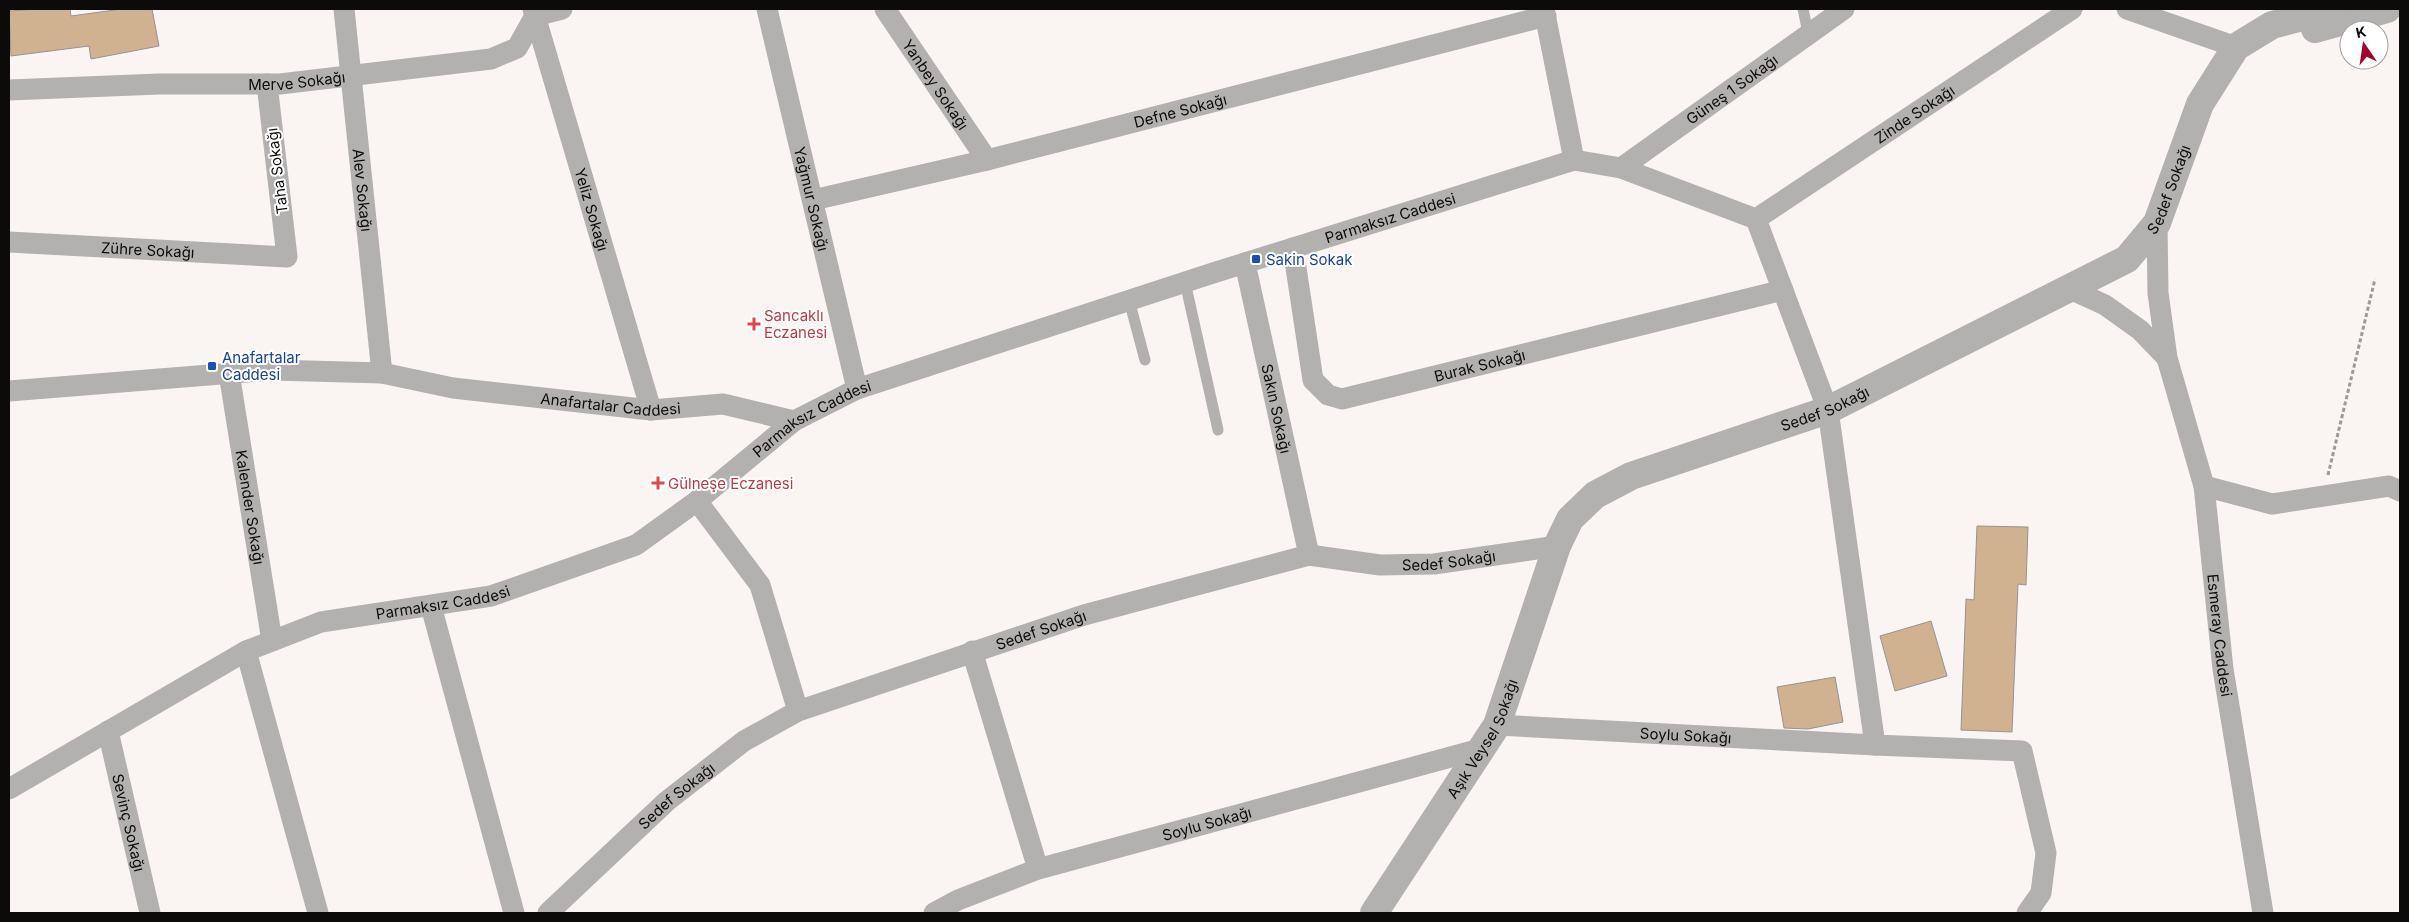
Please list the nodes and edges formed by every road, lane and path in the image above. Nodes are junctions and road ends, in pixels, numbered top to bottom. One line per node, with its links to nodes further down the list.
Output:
1 (344, 9): 15 (street, Alev Sokağı)
2 (562, 9): 12 (street)
3 (767, 9): 21 (street, Yağmur Sokağı)
4 (885, 9): 18 (street, Yanbey Sokağı)
5 (1803, 9): 13 (lane)
6 (1844, 9): 13 (street, Güneş 1 Sokağı)
7 (2072, 9): 22 (street, Zinde Sokağı)
8 (2127, 9): 14 (street)
9 (2333, 9): 14 (street)
10 (2387, 9): 14 (street)
11 (1545, 12): 18 (street, Defne Sokağı); 19 (street)
12 (534, 13): 15 (street, Merve Sokağı); 39 (street, Yeliz Sokağı)
13 (1808, 33): 20 (street, Güneş 1 Sokağı)
14 (2236, 47): 23 (street, Sedef Sokağı)
15 (352, 76): 16 (street, Merve Sokağı); 36 (street, Alev Sokağı)
16 (267, 84): 17 (street, Merve Sokağı); 26 (street, Taha Sokağı)
17 (9, 90)
18 (987, 160): 21 (street, Defne Sokağı)
19 (1574, 160): 20 (street); 25 (street, Parmaksız Caddesi)
20 (1621, 168): 22 (street)
21 (813, 200): 37 (street, Yağmur Sokağı)
22 (1756, 219): 31 (street)
23 (2157, 223): 30 (street, Sedef Sokağı); 33 (street, Esmeray Caddesi)
24 (9, 242): 26 (street, Zühre Sokağı)
25 (1293, 248): 27 (street, Parmaksız Caddesi); 31 (street, Burak Sokağı)
26 (287, 257)
27 (1245, 263): 29 (street, Parmaksız Caddesi); 48 (street, Sakın Sokağı)
28 (2375, 279): 45 (path)
29 (1185, 282): 32 (street, Parmaksız Caddesi); 42 (lane)
30 (2068, 288): 33 (street, Esmeray Caddesi); 40 (street, Sedef Sokağı)
31 (1783, 290): 40 (street)
32 (1129, 300): 34 (lane); 37 (street, Parmaksız Caddesi)
33 (2167, 358): 43 (street, Esmeray Caddesi)
34 (1145, 360)
35 (229, 373): 36 (street, Anafartalar Caddesi); 38 (street, Anafartalar Caddesi); 50 (street, Kalender Sokağı)
36 (382, 373): 39 (street, Anafartalar Caddesi)
37 (857, 389): 41 (street, Parmaksız Caddesi)
38 (9, 391)
39 (651, 410): 41 (street, Anafartalar Caddesi)
40 (1828, 410): 47 (street, Sedef Sokağı); 56 (street)
41 (794, 422): 46 (street, Parmaksız Caddesi)
42 (1218, 430)
43 (2204, 486): 45 (street); 66 (street, Esmeray Caddesi)
44 (2400, 491): 45 (street)
45 (2323, 495)
46 (698, 501): 49 (street, Parmaksız Caddesi); 53 (street)
47 (1556, 546): 48 (street, Sedef Sokağı); 55 (street, Aşık Veysel Sokağı)
48 (1309, 554): 52 (street, Sedef Sokağı)
49 (431, 606): 50 (street, Parmaksız Caddesi); 61 (street)
50 (272, 641): 51 (street, Parmaksız Caddesi)
51 (246, 651): 54 (street, Parmaksız Caddesi); 60 (street)
52 (972, 651): 53 (street, Sedef Sokağı); 58 (street)
53 (798, 711): 62 (street, Sedef Sokağı)
54 (108, 731): 57 (street, Parmaksız Caddesi); 59 (street, Sevinç Sokağı)
55 (1490, 737): 56 (street, Soylu Sokağı); 58 (street, Soylu Sokağı); 64 (street, Aşık Veysel Sokağı)
56 (1875, 745): 65 (street, Soylu Sokağı)
57 (9, 789)
58 (1038, 868): 63 (street, Soylu Sokağı)
59 (150, 913)
60 (318, 913)
61 (514, 913)
62 (548, 913)
63 (934, 913)
64 (1374, 913)
65 (2028, 913)
66 (2263, 913)

